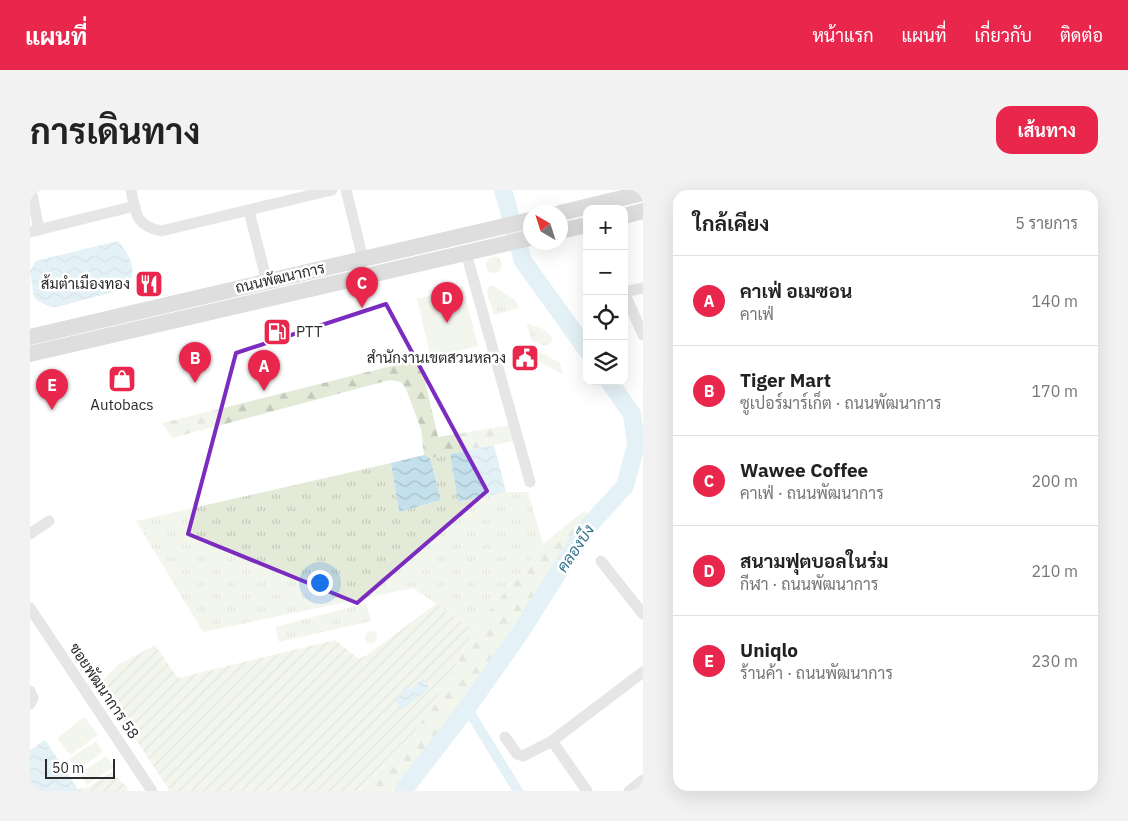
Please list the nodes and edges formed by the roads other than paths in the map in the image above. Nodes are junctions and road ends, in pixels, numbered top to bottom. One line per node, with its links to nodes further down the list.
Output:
1 (31, 190): 14 (street)
2 (132, 190): 6 (street)
3 (332, 190): 7 (street)
4 (346, 190): 17 (street)
5 (643, 194): 8 (main road)
6 (135, 206): 7 (street); 14 (street)
7 (249, 211): 19 (street)
8 (568, 211)
9 (643, 211): 10 (main road)
10 (628, 215)
11 (523, 221): 17 (main road, ถนนพัฒนาการ)
12 (583, 225): 13 (main road)
13 (568, 229)
14 (35, 231)
15 (523, 239): 16 (main road, ถนนพัฒนาการ)
16 (466, 253): 20 (main road, ถนนพัฒนาการ); 27 (street)
17 (363, 259): 18 (main road, ถนนพัฒนาการ)
18 (316, 270): 19 (main road, ถนนพัฒนาการ); 20 (main road)
19 (267, 282): 25 (main road, ถนนพัฒนาการ)
20 (320, 287): 26 (main road, ถนนพัฒนาการ)
21 (643, 288): 22 (street)
22 (628, 291)
23 (625, 295): 24 (street)
24 (643, 335)
25 (30, 337)
26 (30, 354)
27 (530, 482)
28 (48, 521): 29 (street)
29 (30, 534)
30 (601, 561): 32 (street)
31 (30, 608): 39 (street, ซอยพัฒนาการ 58)
32 (643, 614)
33 (643, 672): 37 (street)
34 (30, 691): 35 (street)
35 (30, 704)
36 (505, 737): 37 (street)
37 (552, 741): 40 (street)
38 (643, 780): 41 (street)
39 (152, 791)
40 (587, 791)
41 (629, 791)

